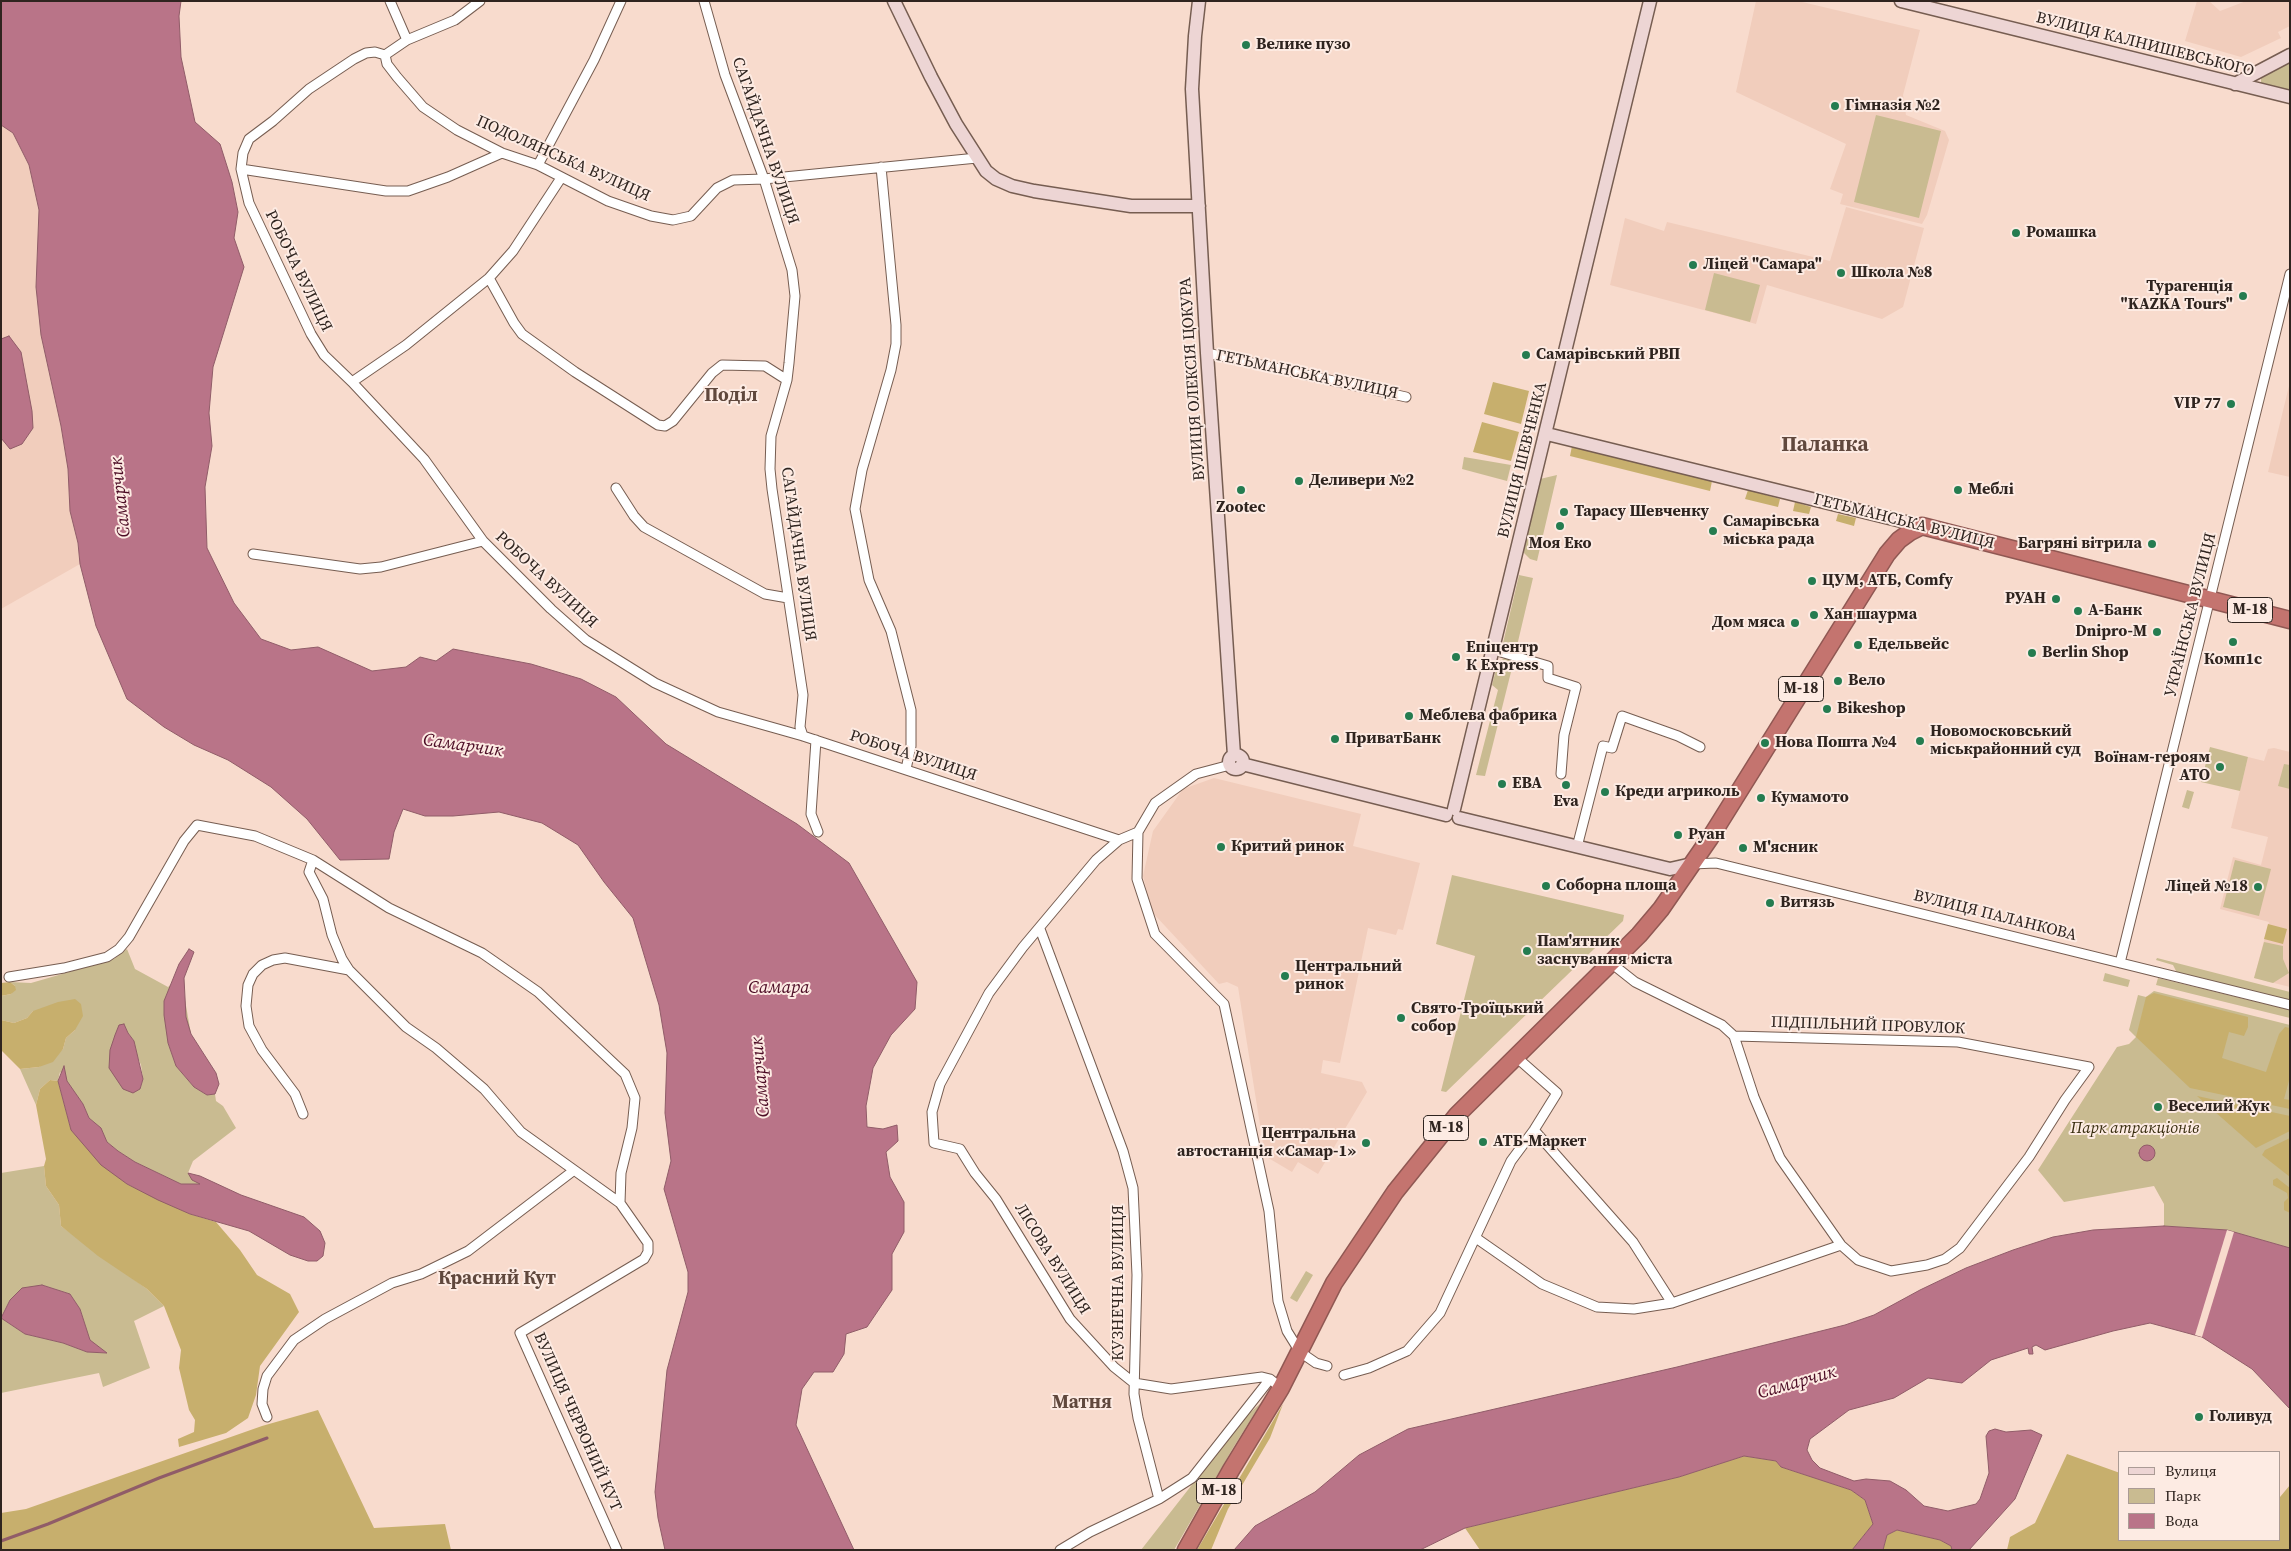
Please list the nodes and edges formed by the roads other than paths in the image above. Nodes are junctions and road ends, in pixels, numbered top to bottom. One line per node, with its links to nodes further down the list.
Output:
1 (390, 1): 9 (street)
2 (480, 1): 9 (street)
3 (621, 1): 16 (street)
4 (704, 1): 20 (street, САГАЙДАЧНА ВУЛИЦЯ)
5 (894, 1): 15 (street)
6 (1199, 1): 21 (street, ВУЛИЦЯ ОЛЕКСІЯ ЦОКУРА)
7 (1650, 1): 28 (street, ВУЛИЦЯ ШЕВЧЕНКА)
8 (1901, 1): 12 (street, ВУЛИЦЯ КАЛНИШЕВСЬКОГО)
9 (407, 40): 10 (street)
10 (384, 55): 14 (street, ПОДОЛЯНСЬКА ВУЛИЦЯ); 18 (street)
11 (2290, 55): 12 (street)
12 (2234, 84): 13 (street, ВУЛИЦЯ КАЛНИШЕВСЬКОГО)
13 (2290, 97)
14 (502, 153): 16 (street, ПОДОЛЯНСЬКА ВУЛИЦЯ); 18 (street)
15 (977, 158): 17 (street, ПОДОЛЯНСЬКА ВУЛИЦЯ); 21 (street)
16 (538, 165): 19 (street, ПОДОЛЯНСЬКА ВУЛИЦЯ)
17 (881, 167): 20 (street, ПОДОЛЯНСЬКА ВУЛИЦЯ); 41 (street)
18 (241, 169): 26 (street, РОБОЧА ВУЛИЦЯ)
19 (561, 178): 20 (street, ПОДОЛЯНСЬКА ВУЛИЦЯ); 23 (street)
20 (764, 178): 25 (street, САГАЙДАЧНА ВУЛИЦЯ)
21 (1199, 206): 24 (street, ВУЛИЦЯ ОЛЕКСІЯ ЦОКУРА)
22 (2290, 274): 34 (street, УКРАЇНСЬКА ВУЛИЦЯ)
23 (489, 278): 25 (street); 26 (street)
24 (1207, 354): 27 (street, ГЕТЬМАНСЬКА ВУЛИЦЯ); 40 (street, ВУЛИЦЯ ОЛЕКСІЯ ЦОКУРА)
25 (787, 380): 33 (street, САГАЙДАЧНА ВУЛИЦЯ)
26 (352, 382): 31 (street, РОБОЧА ВУЛИЦЯ)
27 (1406, 397)
28 (1546, 434): 30 (street, ГЕТЬМАНСЬКА ВУЛИЦЯ); 36 (street, ВУЛИЦЯ ШЕВЧЕНКА)
29 (616, 488): 33 (street)
30 (1922, 526): 34 (highway, ГЕТЬМАНСЬКА ВУЛИЦЯ / М-18); 49 (highway, М-18)
31 (483, 541): 32 (street); 37 (street, РОБОЧА ВУЛИЦЯ)
32 (253, 554)
33 (788, 598): 37 (street, САГАЙДАЧНА ВУЛИЦЯ)
34 (2211, 600): 35 (highway, ГЕТЬМАНСЬКА ВУЛИЦЯ / М-18); 52 (street, УКРАЇНСЬКА ВУЛИЦЯ)
35 (2290, 620)
36 (1494, 650): 42 (street); 43 (street, ВУЛИЦЯ ШЕВЧЕНКА)
37 (803, 736): 38 (street, РОБОЧА ВУЛИЦЯ)
38 (816, 740): 41 (street, РОБОЧА ВУЛИЦЯ); 44 (street)
39 (1700, 747): 47 (street)
40 (1235, 762): 43 (street); 45 (street)
41 (906, 769): 46 (street, РОБОЧА ВУЛИЦЯ)
42 (1562, 774)
43 (1453, 814): 47 (street)
44 (818, 832)
45 (1138, 832): 46 (street); 65 (street)
46 (1119, 840): 50 (street)
47 (1577, 847): 49 (street)
48 (313, 860): 53 (street, ВУЛИЦЯ ЧЕРВОНИЙ КУТ); 54 (street); 61 (street)
49 (1692, 864): 51 (highway, М-18); 52 (street, ВУЛИЦЯ ПАЛАНКОВА)
50 (1040, 929): 68 (street, КУЗНЕЧНА ВУЛИЦЯ); 68 (street, ЛІСОВА ВУЛИЦЯ)
51 (1611, 963): 56 (street); 57 (highway, М-18)
52 (2120, 963): 55 (street, ВУЛИЦЯ ПАЛАНКОВА)
53 (349, 970): 58 (street); 60 (street, ВУЛИЦЯ ЧЕРВОНИЙ КУТ)
54 (9, 977)
55 (2290, 1005)
56 (1734, 1036): 63 (street); 63 (street, ПІДПІЛЬНИЙ ПРОВУЛОК)
57 (1515, 1056): 59 (street); 65 (highway, М-18)
58 (303, 1114)
59 (1534, 1130): 62 (street); 64 (street)
60 (573, 1170): 61 (street, ВУЛИЦЯ ЧЕРВОНИЙ КУТ); 70 (street)
61 (620, 1203): 72 (street, ВУЛИЦЯ ЧЕРВОНИЙ КУТ)
62 (1476, 1238): 64 (street); 67 (street)
63 (1841, 1245): 64 (street)
64 (1672, 1303)
65 (1300, 1352): 66 (street); 69 (highway, М-18)
66 (1327, 1366)
67 (1344, 1375)
68 (1134, 1383): 69 (street, ЛІСОВА ВУЛИЦЯ); 71 (street, КУЗНЕЧНА ВУЛИЦЯ)
69 (1276, 1383): 71 (street); 74 (highway, М-18)
70 (267, 1417)
71 (1159, 1499): 73 (street)
72 (617, 1550)
73 (1060, 1550)
74 (1186, 1550)

